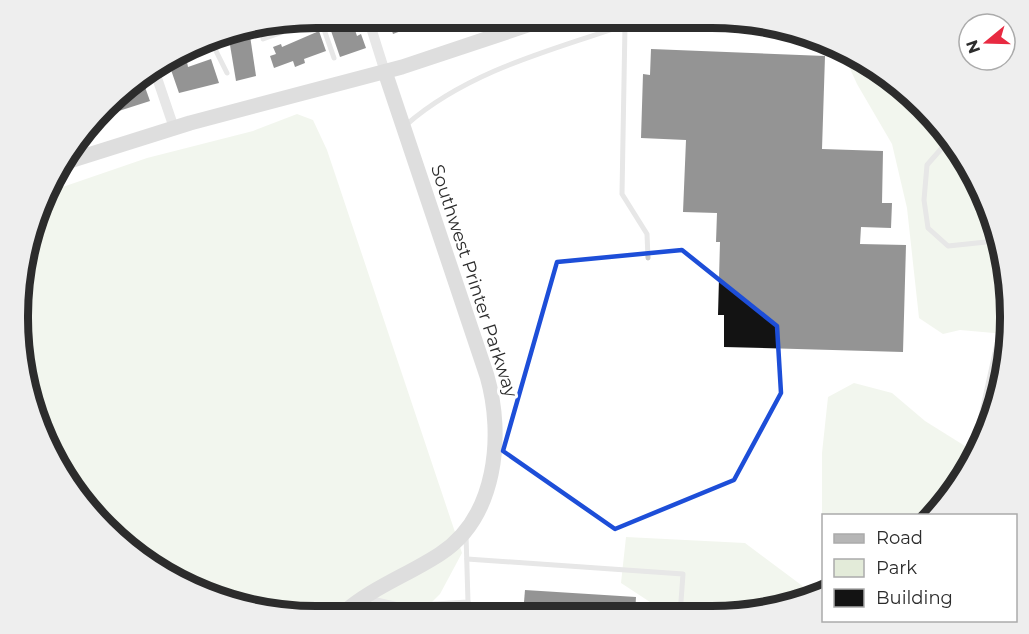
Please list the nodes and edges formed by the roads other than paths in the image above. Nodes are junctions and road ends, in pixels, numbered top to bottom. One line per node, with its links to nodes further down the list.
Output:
1 (324, 28): 9 (lane)
2 (371, 28): 10 (street)
3 (519, 28): 10 (street)
4 (616, 28): 13 (lane)
5 (625, 28): 18 (lane)
6 (288, 30): 7 (lane)
7 (263, 39)
8 (214, 47): 11 (lane)
9 (334, 58)
10 (385, 72): 13 (street, Southwest Printer Parkway); 14 (street)
11 (227, 73)
12 (157, 77): 14 (street)
13 (404, 127): 21 (street, Southwest Printer Parkway)
14 (174, 128): 16 (street)
15 (944, 145): 17 (lane)
16 (76, 159)
17 (991, 242)
18 (648, 258)
19 (1000, 330): 20 (lane)
20 (978, 429)
21 (465, 531): 22 (lane); 23 (street, Southwest Printer Parkway)
22 (467, 559): 24 (lane); 27 (lane)
23 (364, 597): 24 (lane); 25 (street, Southwest Printer Parkway)
24 (468, 602): 26 (lane)
25 (352, 606)
26 (468, 606)
27 (681, 606)

